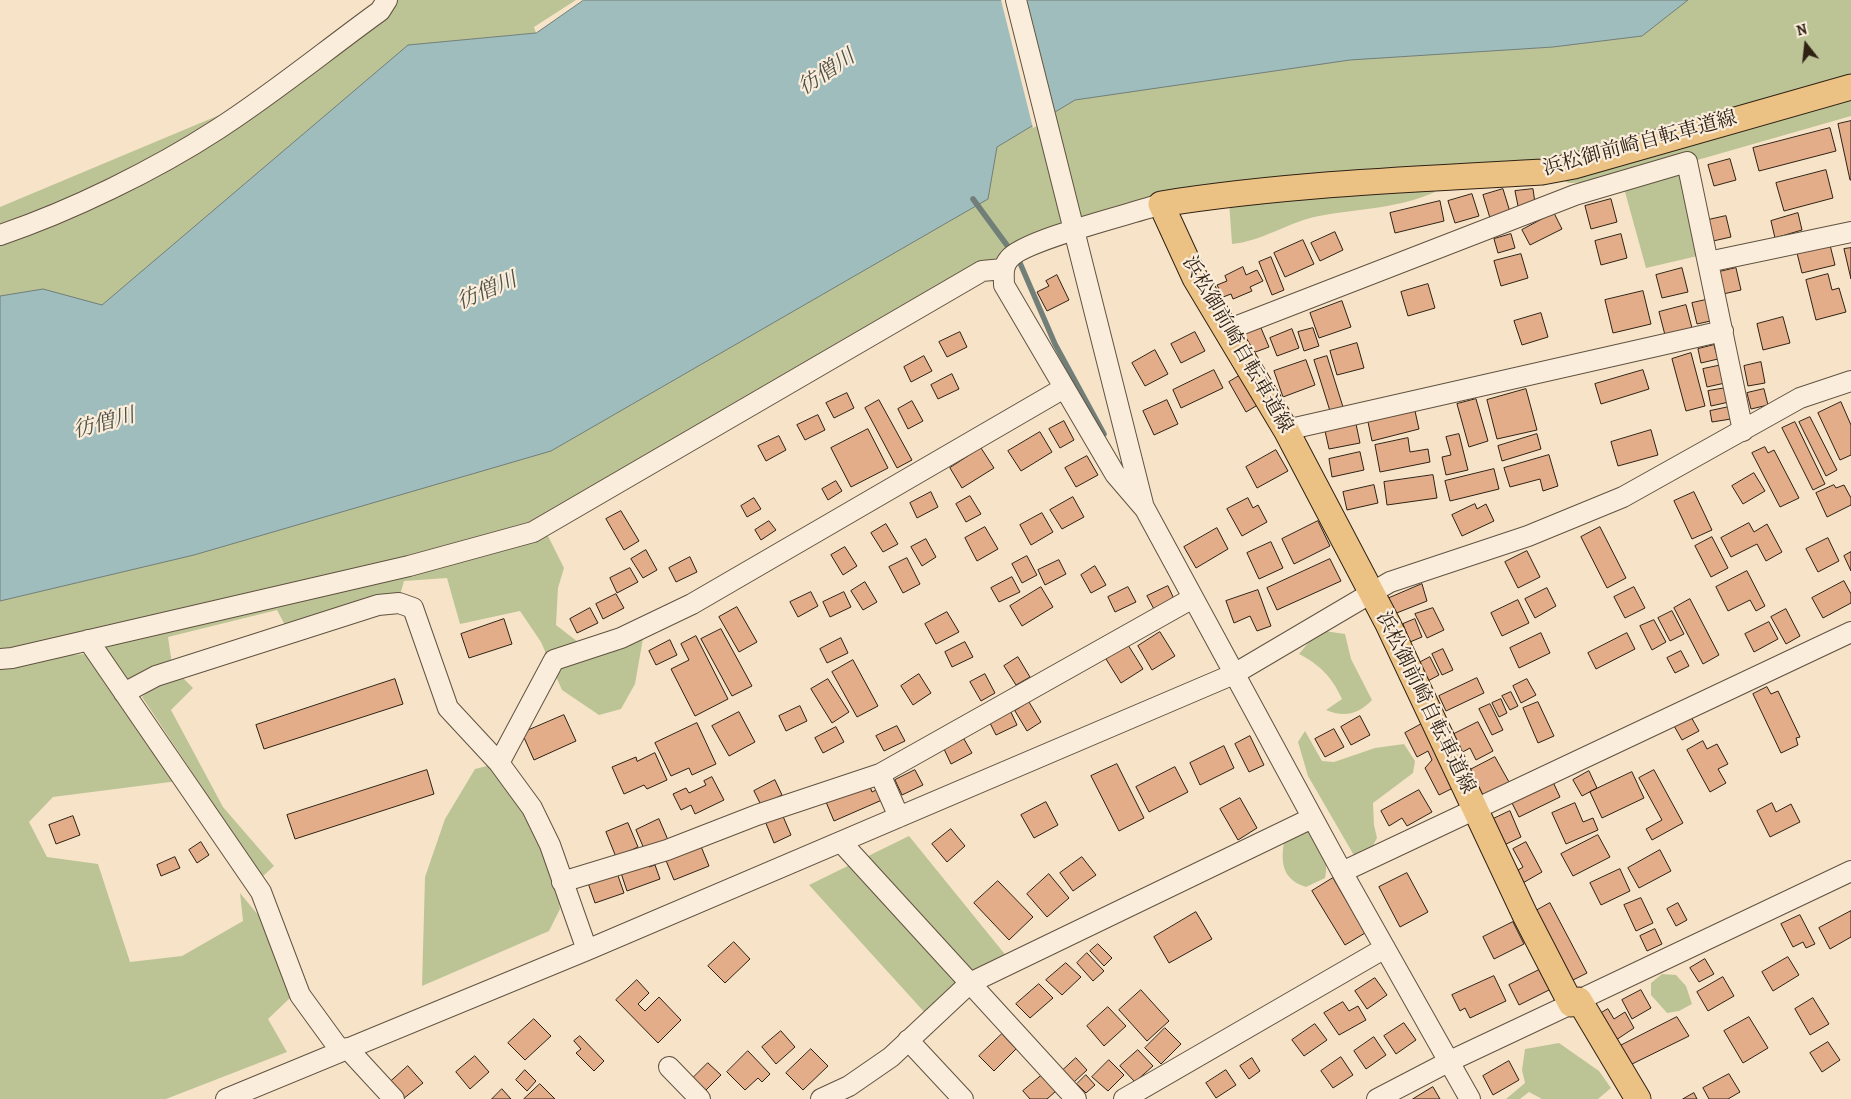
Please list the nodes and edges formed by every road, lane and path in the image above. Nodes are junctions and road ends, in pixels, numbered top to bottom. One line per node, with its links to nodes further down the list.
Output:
1 (387, 0): 7 (street)
2 (1016, 0): 5 (street)
3 (1851, 87): 4 (main road, 浜松御前崎自転車道線)
4 (1161, 204): 5 (street); 10 (main road, 浜松御前崎自転車道線)
5 (1073, 224): 9 (street); 16 (street)
6 (1851, 232): 8 (street)
7 (0, 235)
8 (1708, 262): 10 (street); 11 (street)
9 (1003, 269): 13 (street); 20 (street)
10 (1227, 330): 14 (main road, 浜松御前崎自転車道線)
11 (1723, 332): 14 (street); 15 (street)
12 (1851, 381): 15 (street)
13 (1064, 388): 16 (street); 24 (street)
14 (1286, 430): 17 (main road, 浜松御前崎自転車道線)
15 (1743, 431): 17 (street)
16 (1145, 509): 18 (street)
17 (1371, 593): 22 (street); 26 (main road, 浜松御前崎自転車道線)
18 (1193, 598): 22 (street); 25 (street)
19 (1851, 632): 26 (street)
20 (88, 640): 21 (street); 23 (street)
21 (0, 658)
22 (1234, 674): 27 (street); 28 (street)
23 (124, 693): 24 (street); 38 (street)
24 (500, 763): 32 (street)
25 (880, 774): 27 (street); 32 (street)
26 (1476, 810): 30 (street); 36 (main road, 浜松御前崎自転車道線)
27 (899, 817): 29 (street)
28 (1312, 818): 30 (street); 35 (street)
29 (842, 842): 34 (street); 35 (street)
30 (1342, 872): 33 (street)
31 (1851, 872): 36 (street)
32 (562, 882): 34 (street)
33 (1384, 948): 39 (street); 47 (street)
34 (587, 950): 38 (street)
35 (970, 983): 37 (street); 46 (street)
36 (1575, 1002): 39 (street); 50 (main road, 浜松御前崎自転車道線)
37 (908, 1040): 44 (street); 45 (street)
38 (343, 1049): 41 (street); 42 (street)
39 (1450, 1061): 48 (street); 49 (street)
40 (669, 1067): 43 (street)
41 (226, 1099)
42 (394, 1099)
43 (700, 1099)
44 (821, 1099)
45 (963, 1099)
46 (1076, 1099)
47 (1124, 1099)
48 (1377, 1099)
49 (1470, 1099)
50 (1638, 1099)

